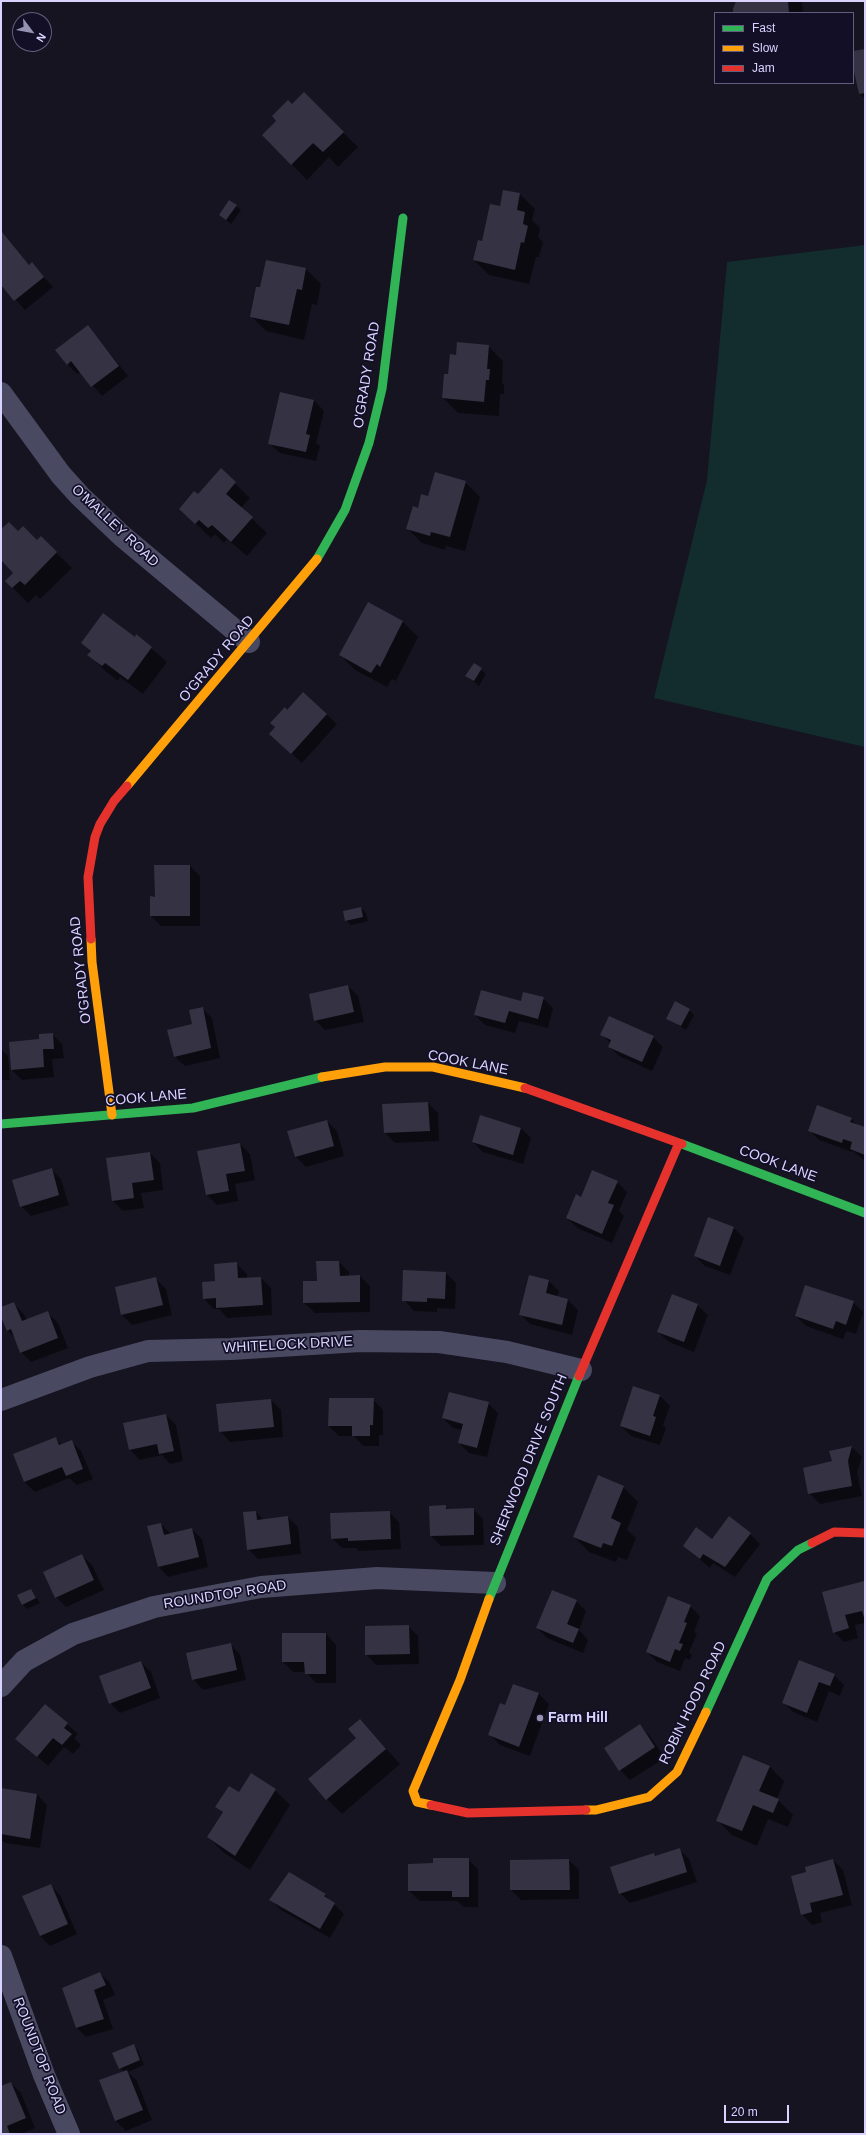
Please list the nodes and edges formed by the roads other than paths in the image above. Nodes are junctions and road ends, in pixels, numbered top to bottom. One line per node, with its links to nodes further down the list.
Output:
1 (402, 218): 3 (street, O'GRADY ROAD)
2 (1, 393): 3 (street, O'MALLEY ROAD)
3 (249, 642): 4 (street, O'GRADY ROAD)
4 (112, 1115): 5 (street, COOK LANE); 6 (street, COOK LANE)
5 (1, 1124)
6 (679, 1143): 7 (street, COOK LANE); 8 (street, SHERWOOD DRIVE SOUTH)
7 (865, 1213)
8 (580, 1370): 9 (street, WHITELOCK DRIVE); 11 (street, SHERWOOD DRIVE SOUTH)
9 (1, 1400)
10 (865, 1532): 13 (street, ROBIN HOOD ROAD)
11 (495, 1583): 12 (street, ROUNDTOP ROAD); 13 (street, SHERWOOD DRIVE SOUTH)
12 (1, 1686)
13 (413, 1791)
14 (1, 1956): 15 (street, ROUNDTOP ROAD)
15 (69, 2134)

